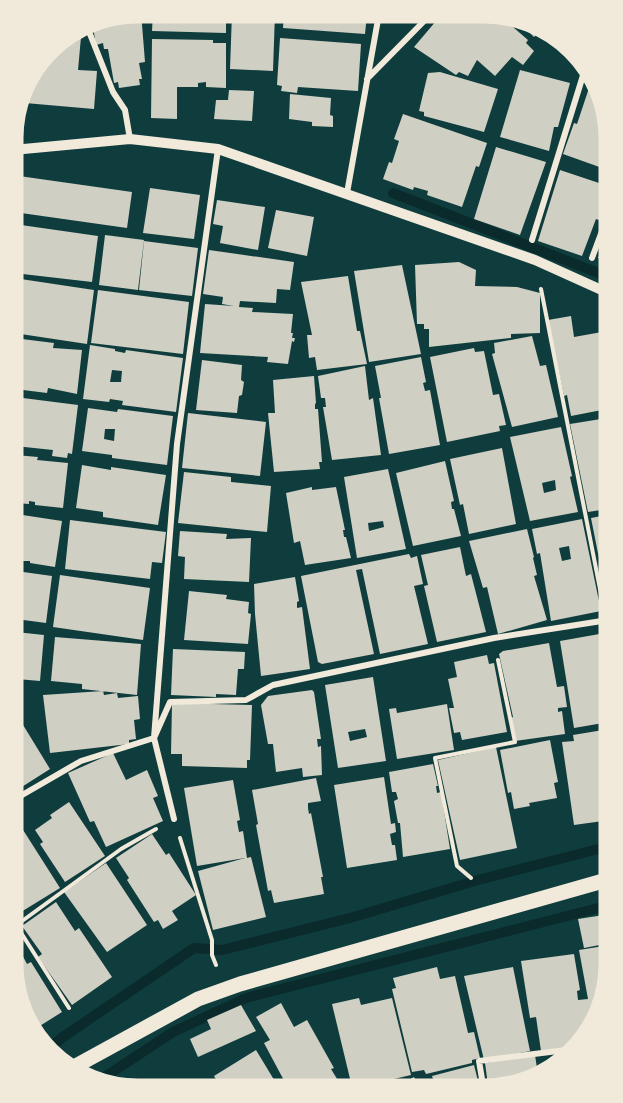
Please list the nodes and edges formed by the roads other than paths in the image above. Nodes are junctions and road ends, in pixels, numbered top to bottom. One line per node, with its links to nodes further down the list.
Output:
1 (378, 22): 5 (street)
2 (423, 22): 5 (street)
3 (90, 33): 6 (street)
4 (583, 77): 11 (street)
5 (367, 79): 9 (street)
6 (130, 139): 7 (street); 8 (street)
7 (218, 148): 9 (street); 15 (street)
8 (22, 149)
9 (347, 193): 13 (street)
10 (600, 236): 12 (street)
11 (532, 240)
12 (592, 258)
13 (600, 289)
14 (600, 621): 15 (street)
15 (154, 738): 16 (street); 17 (street)
16 (22, 795)
17 (174, 819)
18 (600, 882): 20 (main road)
19 (563, 1050): 21 (street)
20 (79, 1064)
21 (482, 1080)

